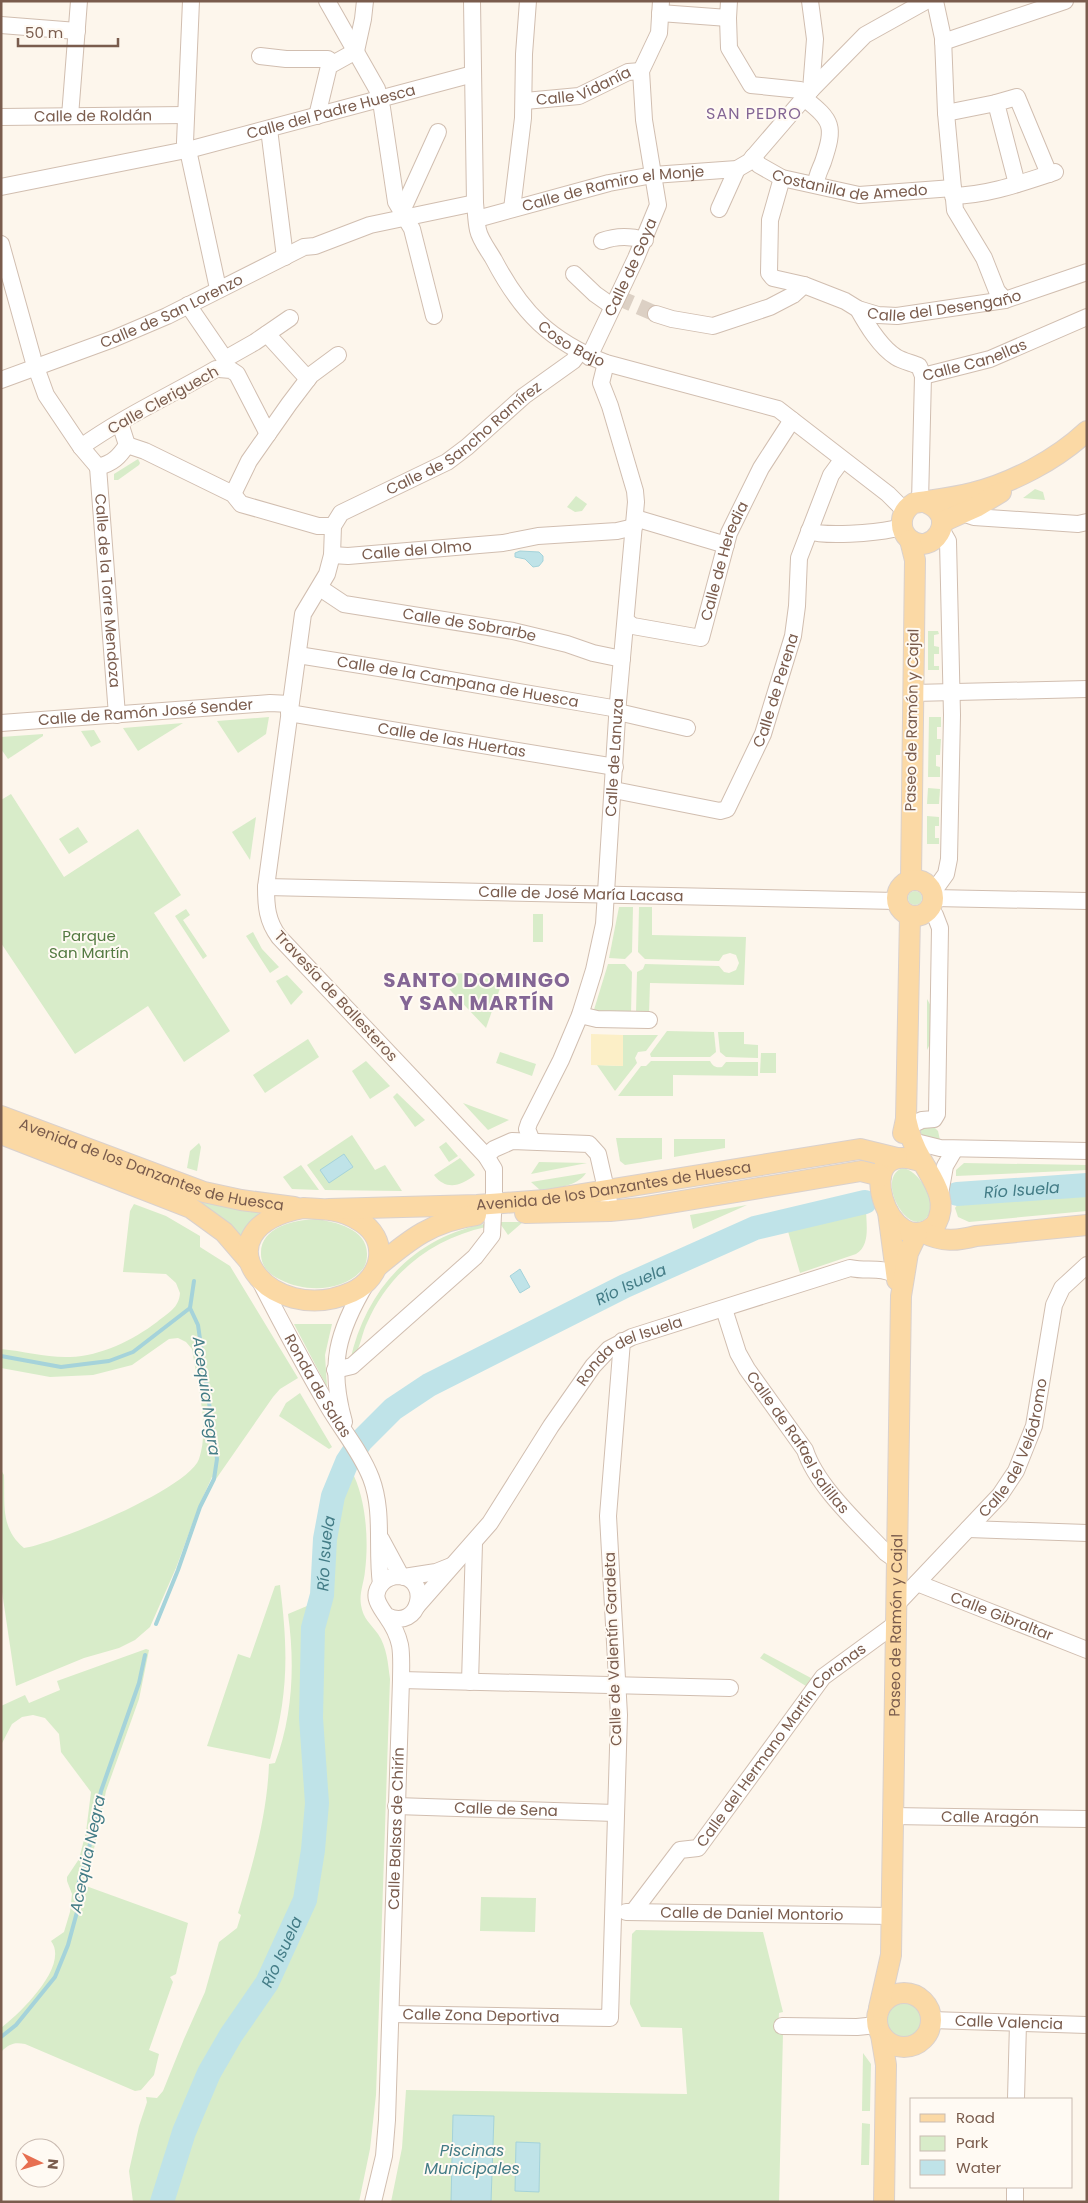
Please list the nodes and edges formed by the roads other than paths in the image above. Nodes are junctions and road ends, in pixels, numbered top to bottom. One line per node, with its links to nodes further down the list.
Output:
1 (79, 1): 14 (street)
2 (192, 1): 26 (street)
3 (327, 1): 16 (street)
4 (365, 1): 16 (street)
5 (472, 1): 20 (street, Coso Bajo)
6 (528, 1): 23 (street)
7 (810, 1): 21 (street)
8 (926, 1): 21 (street)
9 (935, 1): 15 (street)
10 (1065, 1): 15 (street)
11 (660, 12): 12 (street); 19 (street)
12 (728, 15): 21 (street)
13 (1, 25): 14 (street)
14 (77, 31): 27 (street)
15 (944, 50): 25 (street)
16 (356, 51): 18 (street); 22 (street)
17 (260, 56): 18 (street)
18 (333, 63): 28 (street)
19 (641, 71): 23 (street, Calle Vidanía); 34 (street, Calle de Goya)
20 (473, 74): 22 (street, Calle del Padre Huesca); 42 (street, Coso Bajo)
21 (807, 94): 33 (street); 37 (street)
22 (379, 98): 28 (street, Calle del Padre Huesca); 43 (street)
23 (524, 101): 40 (street)
24 (996, 103): 25 (street); 36 (street); 36 (street, Costanilla de Amedo)
25 (946, 113): 39 (street)
26 (186, 115): 27 (street, Calle de Roldán); 32 (street)
27 (70, 116): 29 (street, Calle de Roldán)
28 (317, 116): 30 (street, Calle del Padre Huesca)
29 (1, 117)
30 (269, 129): 32 (street, Calle del Padre Huesca); 47 (street)
31 (438, 132): 43 (street)
32 (187, 150): 38 (street, Calle del Padre Huesca); 51 (street)
33 (746, 163): 34 (street, Calle de Ramiro el Monje); 35 (street, Costanilla de Amedo); 41 (street)
34 (652, 175): 40 (street, Calle de Ramiro el Monje); 44 (street, Calle de Goya)
35 (782, 178): 37 (street, Costanilla de Amedo); 50 (street, Calle del Desengaño)
36 (1017, 184): 39 (street, Costanilla de Amedo)
37 (816, 185): 39 (street, Costanilla de Amedo)
38 (1, 187)
39 (953, 192): 52 (street)
40 (512, 209): 42 (street, Calle de Ramiro el Monje)
41 (719, 210)
42 (476, 211): 43 (street, Calle de Ramiro el Monje); 62 (street, Coso Bajo)
43 (403, 214): 47 (street, Calle de San Lorenzo); 57 (street)
44 (645, 240): 45 (street); 54 (street, Calle de Goya)
45 (602, 241)
46 (1, 244): 65 (street)
47 (285, 257): 51 (street, Calle de San Lorenzo)
48 (1087, 272): 52 (street, Calle del Desengaño)
49 (574, 274): 54 (street)
50 (804, 285): 55 (street, Calle del Desengaño); 56 (street)
51 (220, 289): 53 (street, Calle de San Lorenzo)
52 (1005, 300): 55 (street, Calle del Desengaño)
53 (188, 305): 64 (street); 65 (street, Calle de San Lorenzo)
54 (612, 306): 62 (street, Calle de Goya)
55 (858, 309): 66 (street)
56 (656, 314)
57 (434, 316)
58 (1087, 317): 66 (street, Calle Canellas)
59 (290, 318): 60 (street, Calle Cleriguech)
60 (267, 334): 64 (street, Calle Cleriguech); 67 (street)
61 (338, 355): 67 (street)
62 (584, 355): 63 (street, Coso Bajo); 81 (street, Calle de Sancho Ramírez)
63 (606, 363): 69 (street, Coso Bajo); 83 (street, Calle de Lanuza)
64 (222, 364): 70 (street, Calle Cleriguech); 72 (street)
65 (35, 367): 68 (street, Calle de San Lorenzo); 74 (street)
66 (923, 376): 79 (street, Calle Canellas)
67 (308, 378): 72 (street)
68 (1, 380)
69 (792, 420): 75 (street, Coso Bajo); 87 (street, Calle de Heredia)
70 (120, 423): 73 (street); 74 (street, Calle Cleriguech)
71 (1087, 432): 76 (main road)
72 (268, 434): 78 (street)
73 (127, 445): 77 (street); 78 (street)
74 (81, 448): 77 (street)
75 (842, 460): 79 (street, Coso Bajo); 86 (street, Calle de Perena)
76 (1044, 463): 79 (main road); 80 (main road)
77 (98, 467): 99 (street, Calle de la Torre Mendoza)
78 (233, 494): 81 (street)
79 (917, 505): 84 (main road); 88 (main road)
80 (962, 513): 82 (street); 84 (main road)
81 (337, 519): 89 (street)
82 (1087, 522)
83 (635, 523): 87 (street); 89 (street, Calle del Olmo); 91 (street, Calle de Lanuza)
84 (942, 525): 88 (main road); 96 (street)
85 (893, 529): 86 (street)
86 (808, 531): 103 (street, Calle de Perena)
87 (726, 545): 91 (street, Calle de Heredia)
88 (916, 548): 95 (main road, Paseo de Ramón y Cajal)
89 (332, 555): 90 (street)
90 (320, 588): 92 (street, Travesía de Ballesteros); 93 (street, Calle de Sobrarbe)
91 (626, 622): 93 (street, Calle de Lanuza)
92 (298, 656): 97 (street, Travesía de Ballesteros); 98 (street, Calle de la Campana de Huesca)
93 (622, 659): 98 (street, Calle de Lanuza)
94 (1087, 689): 96 (street)
95 (913, 693): 96 (street); 104 (main road, Paseo de Ramón y Cajal)
96 (951, 693): 108 (street)
97 (290, 708): 99 (street, Calle de Ramón José Sender); 102 (street, Calle de las Huertas); 105 (street, Travesía de Ballesteros)
98 (618, 711): 101 (street, Calle de la Campana de Huesca); 102 (street, Calle de Lanuza)
99 (117, 715): 100 (street, Calle de Ramón José Sender)
100 (1, 723)
101 (687, 728)
102 (615, 767): 103 (street, Calle de Lanuza)
103 (614, 790): 106 (street, Calle de Lanuza)
104 (911, 880): 107 (main road); 108 (main road)
105 (266, 887): 106 (street, Calle de José María Lacasa); 120 (street, Travesía de Ballesteros)
106 (607, 894): 107 (street, Calle de José María Lacasa); 111 (street, Calle de Lanuza)
107 (896, 900): 110 (main road)
108 (932, 900): 109 (street); 110 (main road); 115 (street)
109 (1087, 901)
110 (910, 916): 115 (main road)
111 (580, 1015): 112 (street); 116 (street, Calle de Lanuza)
112 (649, 1020)
113 (1, 1116): 125 (main road, Avenida de los Danzantes de Huesca)
114 (1, 1134): 133 (main road, Avenida de los Danzantes de Huesca)
115 (905, 1138): 117 (main road, Avenida de los Danzantes de Huesca); 117 (main road); 118 (street); 121 (main road); 122 (main road)
116 (532, 1141): 120 (street); 123 (street)
117 (860, 1149): 123 (main road, Avenida de los Danzantes de Huesca)
118 (955, 1149): 119 (street); 121 (street); 124 (street)
119 (1087, 1151)
120 (486, 1156): 127 (street, Travesía de Ballesteros)
121 (923, 1163): 124 (main road)
122 (881, 1176): 128 (main road, Avenida de los Danzantes de Huesca); 129 (main road, Paseo de Ramón y Cajal)
123 (607, 1191): 127 (main road, Avenida de los Danzantes de Huesca); 128 (street)
124 (941, 1199): 131 (main road, Paseo de Ramón y Cajal); 132 (main road)
125 (303, 1208): 126 (main road); 133 (main road)
126 (329, 1209): 127 (main road, Avenida de los Danzantes de Huesca); 135 (main road)
127 (493, 1209): 128 (main road, Avenida de los Danzantes de Huesca); 135 (main road, Avenida de los Danzantes de Huesca); 141 (street, Ronda de Salas)
128 (610, 1211)
129 (888, 1212): 131 (main road, Paseo de Ramón y Cajal); 136 (main road, Paseo de Ramón y Cajal)
130 (1087, 1225): 132 (main road)
131 (920, 1234): 132 (main road); 138 (main road, Paseo de Ramón y Cajal)
132 (976, 1236)
133 (249, 1262): 137 (main road)
134 (1087, 1265): 143 (street, Calle del Velódromo)
135 (373, 1274): 137 (main road); 141 (street, Ronda de Salas)
136 (896, 1275): 138 (main road, Paseo de Ramón y Cajal); 139 (street, Ronda del Isuela)
137 (258, 1279): 142 (street, Ronda de Salas)
138 (901, 1296): 147 (main road, Paseo de Ramón y Cajal)
139 (724, 1309): 140 (street, Ronda del Isuela); 147 (street, Calle de Rafael Salillas)
140 (622, 1341): 146 (street, Ronda del Isuela); 159 (street, Calle de Valentín Gardeta)
141 (336, 1370): 142 (street, Ronda de Salas)
142 (347, 1434): 145 (street)
143 (968, 1529): 144 (street); 150 (street, Calle del Velódromo)
144 (1087, 1533)
145 (381, 1539): 149 (street); 151 (street)
146 (474, 1543): 148 (street, Ronda del Isuela); 158 (street)
147 (896, 1560): 153 (main road, Paseo de Ramón y Cajal)
148 (451, 1566): 149 (street, Ronda del Isuela); 152 (street, Ronda del Isuela)
149 (402, 1576): 151 (street); 152 (street)
150 (917, 1583): 153 (street, Calle del Velódromo); 156 (street, Calle Gibraltar)
151 (381, 1584): 154 (street)
152 (415, 1609): 154 (street); 155 (street, Calle Balsas de Chirín)
153 (894, 1615): 163 (main road, Paseo de Ramón y Cajal); 166 (street, Calle del Hermano Martín Coronas)
154 (387, 1616): 155 (street, Calle Balsas de Chirín)
155 (400, 1644): 157 (street, Calle Balsas de Chirín)
156 (1087, 1650)
157 (401, 1680): 158 (street); 161 (street, Calle Balsas de Chirín)
158 (470, 1682): 159 (street)
159 (617, 1686): 160 (street); 162 (street, Calle de Valentín Gardeta)
160 (730, 1688)
161 (396, 1806): 162 (street, Calle de Sena); 170 (street, Calle Balsas de Chirín)
162 (615, 1813): 165 (street, Calle de Valentín Gardeta)
163 (892, 1816): 164 (street, Calle Aragón); 167 (main road, Paseo de Ramón y Cajal)
164 (1087, 1819)
165 (614, 1912): 166 (street, Calle de Daniel Montorio); 171 (street, Calle de Valentín Gardeta)
166 (634, 1912): 167 (street, Calle de Daniel Montorio)
167 (891, 1916): 168 (main road, Paseo de Ramón y Cajal)
168 (891, 1955): 169 (main road, Paseo de Ramón y Cajal); 173 (main road, Paseo de Ramón y Cajal)
169 (910, 1993): 172 (main road); 173 (main road)
170 (390, 2014): 171 (street, Calle Zona Deportiva); 180 (street, Calle Zona Deportiva)
171 (610, 2018)
172 (931, 2020): 174 (street, Calle Valencia); 177 (main road)
173 (879, 2023): 176 (street); 177 (main road); 181 (main road, Paseo de Ramón y Cajal)
174 (1018, 2023): 175 (street, Calle Valencia); 178 (street)
175 (1087, 2025)
176 (782, 2026)
177 (914, 2045): 182 (main road)
178 (1016, 2098)
179 (1015, 2188): 183 (street)
180 (373, 2202)
181 (884, 2202)
182 (894, 2202)
183 (1015, 2202)

